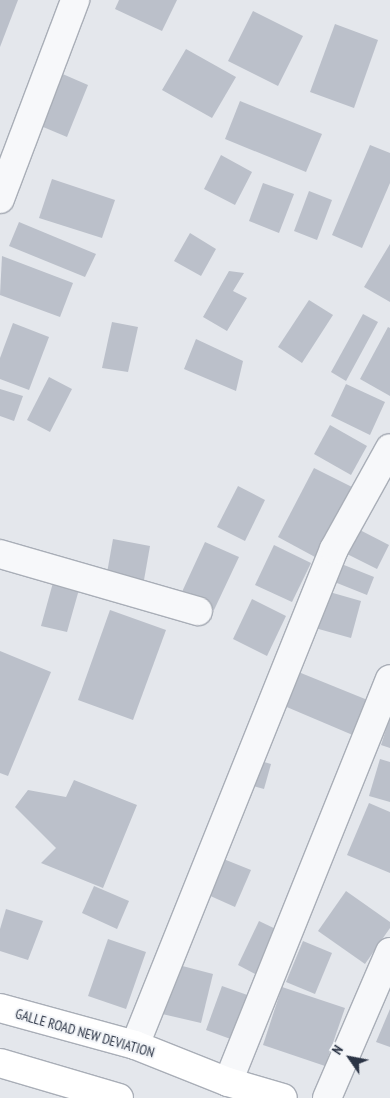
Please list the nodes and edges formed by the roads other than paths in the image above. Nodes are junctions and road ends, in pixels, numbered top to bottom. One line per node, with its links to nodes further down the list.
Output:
1 (75, 0): 2 (street)
2 (0, 199)
3 (390, 448): 9 (street)
4 (0, 554): 5 (street)
5 (198, 610)
6 (390, 680): 11 (street)
7 (390, 952): 14 (street)
8 (0, 1008): 9 (main road, GALLE ROAD NEW DEVIATION)
9 (135, 1044): 11 (main road, GALLE ROAD NEW DEVIATION)
10 (0, 1063): 12 (main road)
11 (228, 1082): 13 (main road, GALLE ROAD NEW DEVIATION)
12 (119, 1098)
13 (283, 1098)
14 (327, 1098)

